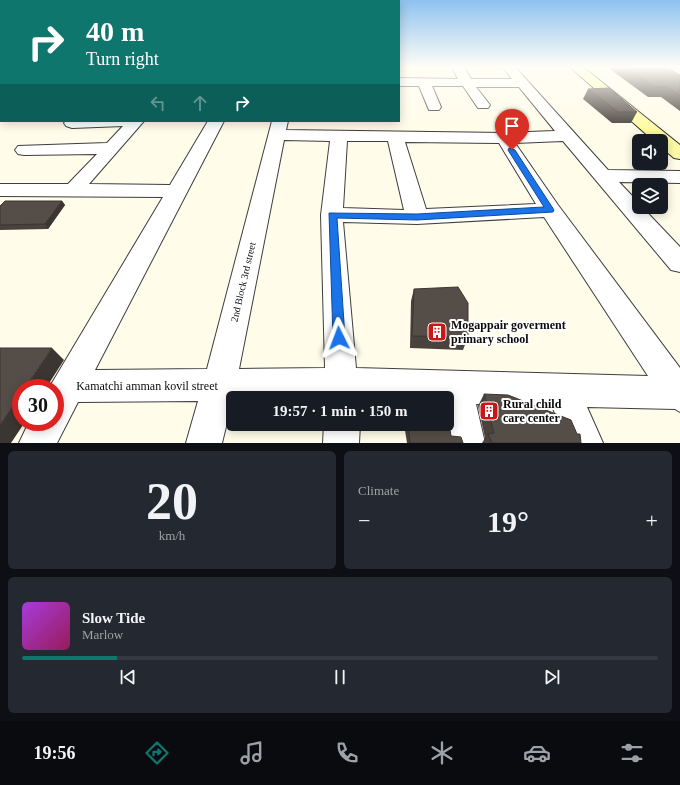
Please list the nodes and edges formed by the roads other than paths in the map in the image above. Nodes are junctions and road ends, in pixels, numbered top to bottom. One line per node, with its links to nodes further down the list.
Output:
1 (426, 88): 7 (street)
2 (470, 88): 6 (street)
3 (524, 88): 15 (street)
4 (601, 88): 20 (main road)
5 (613, 88): 17 (main road)
6 (483, 105)
7 (434, 107)
8 (102, 122): 11 (street)
9 (135, 122): 18 (street)
10 (215, 122): 25 (street)
11 (72, 123)
12 (279, 128): 13 (street); 30 (street, 2nd Block 3rd street)
13 (339, 136): 14 (street); 27 (street)
14 (395, 136): 16 (street); 28 (street)
15 (567, 136): 16 (street); 21 (street)
16 (504, 138): 26 (street)
17 (680, 142)
18 (112, 148): 19 (street); 24 (street)
19 (24, 150)
20 (680, 154)
21 (604, 176): 22 (street); 29 (street)
22 (680, 177)
23 (0, 190): 24 (street)
24 (73, 191): 25 (street)
25 (177, 191): 35 (street)
26 (550, 210): 28 (street); 34 (street)
27 (332, 215): 28 (street); 33 (street)
28 (417, 217)
29 (680, 263)
30 (219, 385): 33 (street, Kamatchi amman kovil street); 36 (street, Kamatchi amman kovil street); 40 (street, 2nd Block 3rd street)
31 (456, 387): 32 (street, Kamatchi amman kovil street); 33 (street, Kamatchi amman kovil street); 42 (street)
32 (562, 390): 34 (street, Kamatchi amman kovil street); 43 (street)
33 (342, 391)
34 (679, 394)
35 (64, 395)
36 (64, 399)
37 (44, 431): 39 (street)
38 (342, 431): 41 (street)
39 (37, 443)
40 (204, 443)
41 (341, 443)
42 (467, 443)
43 (585, 443)

